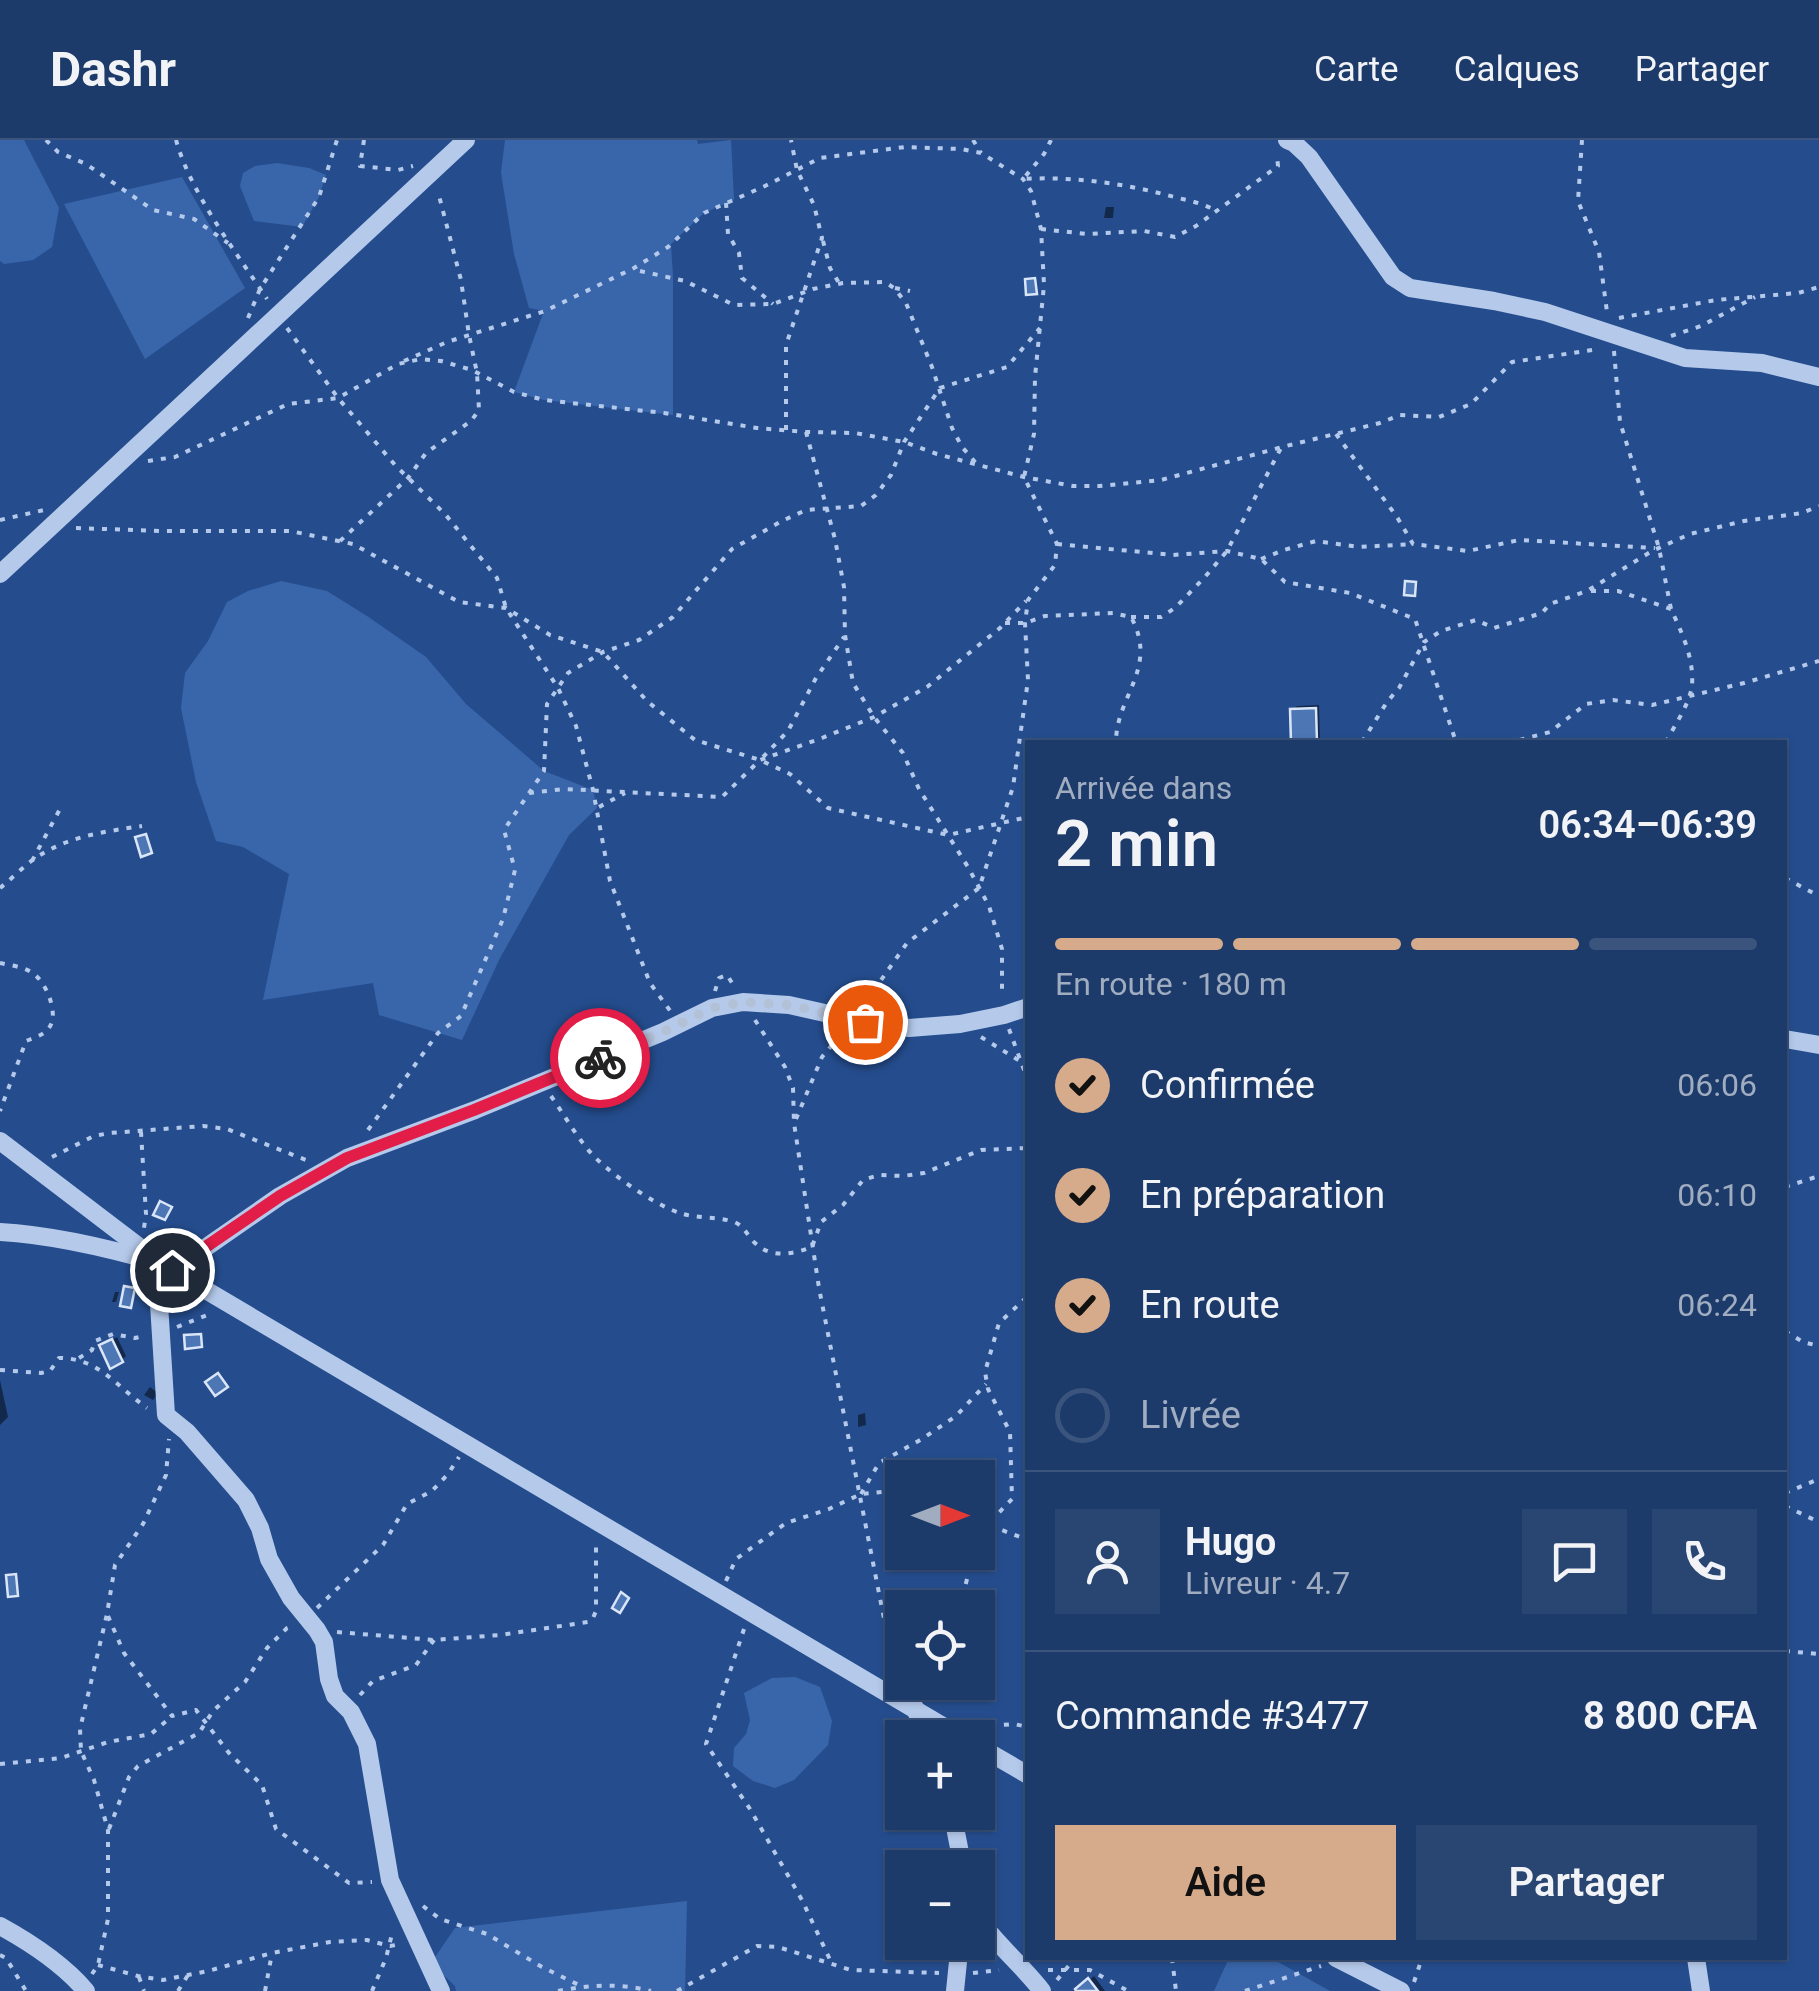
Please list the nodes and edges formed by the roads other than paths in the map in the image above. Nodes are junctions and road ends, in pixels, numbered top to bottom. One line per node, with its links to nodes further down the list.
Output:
1 (466, 140): 4 (street)
2 (1282, 145): 3 (street)
3 (1819, 376)
4 (0, 574)
5 (1025, 1008): 10 (street)
6 (1787, 1039): 7 (street)
7 (1819, 1045)
8 (0, 1141): 10 (street)
9 (0, 1232): 10 (street)
10 (154, 1260): 11 (street); 22 (street)
11 (914, 1708): 12 (street); 13 (street)
12 (919, 1720)
13 (933, 1720)
14 (995, 1756): 15 (street)
15 (1025, 1773)
16 (0, 1926): 21 (street)
17 (995, 1941): 20 (street)
18 (1342, 1960): 23 (street)
19 (1696, 1960): 24 (street)
20 (1049, 1986)
21 (85, 1989)
22 (441, 1991)
23 (1401, 1991)
24 (1701, 1991)

